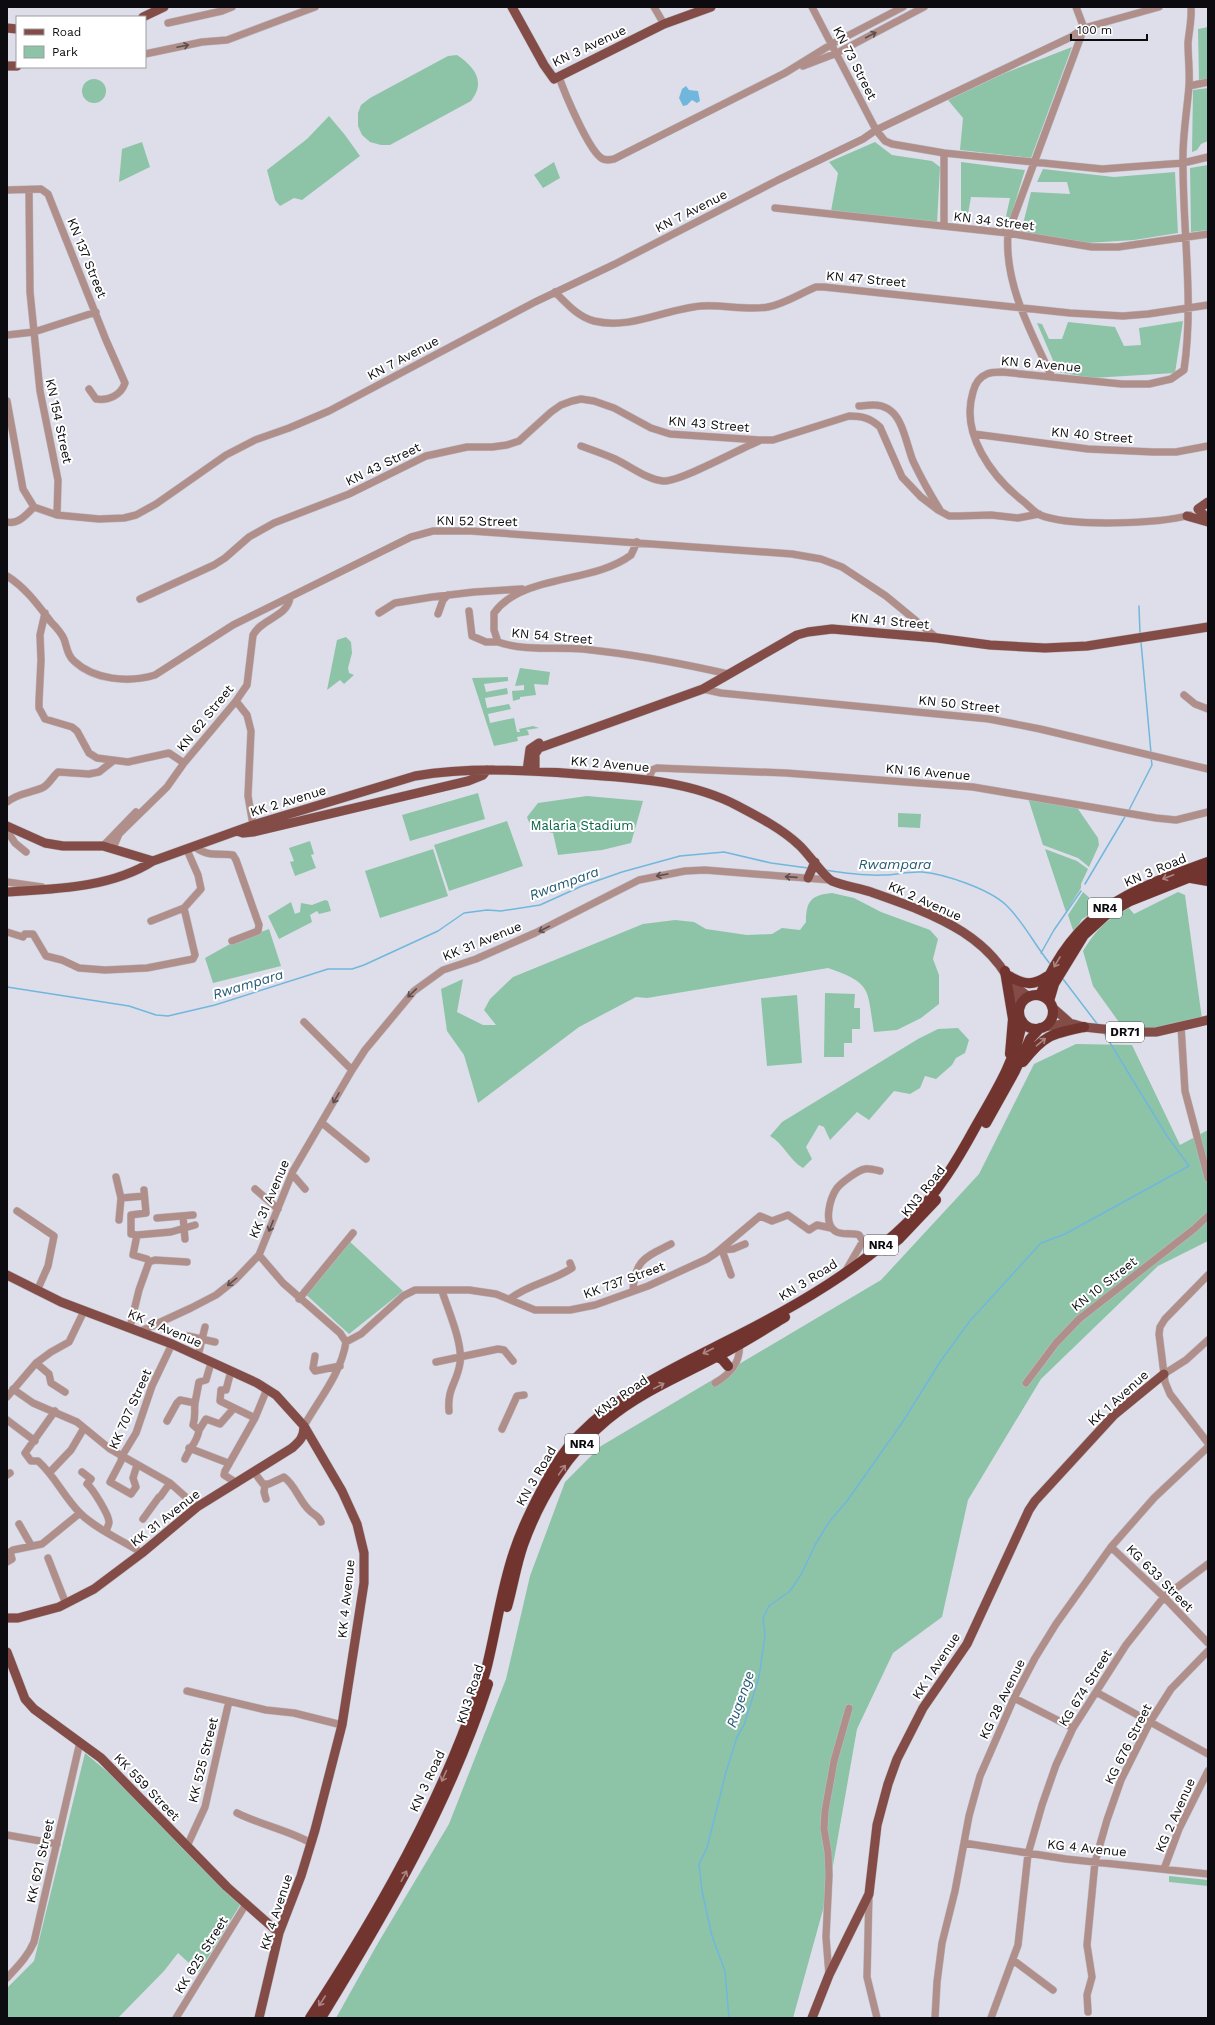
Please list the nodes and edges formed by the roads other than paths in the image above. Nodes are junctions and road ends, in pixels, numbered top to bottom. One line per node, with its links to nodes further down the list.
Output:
1 (164, 7): 13 (main road)
2 (232, 7): 14 (street)
3 (315, 7): 19 (street, one-way to 3)
4 (512, 7): 21 (main road, KN 3 Avenue)
5 (654, 7): 15 (street)
6 (711, 7): 15 (main road, KN 3 Avenue)
7 (812, 7): 17 (street, KN 73 Street)
8 (904, 7): 17 (street)
9 (924, 7): 18 (street, one-way to 9)
10 (1076, 7): 16 (street)
11 (1159, 7): 16 (street, KN 7 Avenue)
12 (1191, 7): 23 (street, KN 6 Avenue)
13 (145, 16)
14 (168, 23)
15 (664, 24): 21 (main road, KN 3 Avenue)
16 (1084, 28): 24 (street, KN 7 Avenue); 27 (street)
17 (832, 44): 18 (street, KN 73 Street); 20 (street)
18 (837, 53): 20 (street); 24 (street, KN 73 Street)
19 (146, 54)
20 (784, 73): 21 (street)
21 (559, 77)
22 (1208, 82): 23 (street)
23 (1189, 86): 28 (street, KN 6 Avenue)
24 (876, 130): 25 (street, KN 73 Street); 36 (street, KN 7 Avenue)
25 (944, 153): 27 (street, KN 73 Street); 32 (street)
26 (1208, 157): 28 (street, KN 73 Street)
27 (1034, 162): 28 (street, KN 73 Street); 33 (street)
28 (1183, 163): 35 (street, KN 6 Avenue)
29 (7, 190): 30 (street, KN 137 Street)
30 (29, 190): 40 (street, KN 137 Street); 41 (street, KN 154 Street)
31 (775, 208): 32 (street, KN 34 Street)
32 (944, 226): 33 (street, KN 34 Street)
33 (1008, 233): 35 (street, KN 34 Street); 38 (street)
34 (1208, 234): 35 (street, KN 34 Street)
35 (1185, 237): 39 (street, KN 6 Avenue)
36 (555, 292): 38 (street, KN 47 Street); 55 (street, KN 7 Avenue)
37 (1208, 305): 39 (street, KN 47 Street)
38 (1020, 307): 39 (street, KN 47 Street); 43 (street)
39 (1189, 307): 43 (street, KN 6 Avenue)
40 (96, 312): 41 (street); 44 (street, KN 137 Street)
41 (34, 332): 42 (street); 55 (street, KN 154 Street)
42 (7, 335)
43 (1052, 377): 47 (street, KN 6 Avenue)
44 (89, 390)
45 (7, 401): 51 (street)
46 (859, 406): 53 (street)
47 (974, 434): 50 (street, KN 40 Street); 54 (street, KN 6 Avenue)
48 (759, 440): 49 (street); 53 (street, KN 43 Street); 64 (street, KN 43 Street)
49 (581, 446)
50 (1208, 446)
51 (34, 506): 55 (street, KN 7 Avenue); 58 (street)
52 (1205, 511): 56 (main road); 57 (street, KN 6 Avenue)
53 (942, 514): 54 (street, KN 43 Street)
54 (1039, 514): 57 (street, KN 6 Avenue)
55 (57, 515)
56 (1187, 516): 57 (street, KN 6 Avenue)
57 (1165, 520)
58 (8, 523)
59 (637, 542): 61 (street, KN 54 Street); 63 (street, KN 52 Street); 70 (street, KN 52 Street)
60 (7, 576): 66 (street, KN 52 Street)
61 (524, 589): 62 (street); 71 (street, KN 54 Street)
62 (449, 595): 67 (street); 68 (street)
63 (290, 597): 66 (street, KN 52 Street); 75 (street, KN 62 Street)
64 (140, 599)
65 (470, 611): 71 (street)
66 (45, 613): 77 (street)
67 (379, 613)
68 (438, 614)
69 (1208, 627): 70 (main road, KN 41 Street)
70 (936, 638): 72 (main road, KN 41 Street)
71 (498, 642): 72 (street, KN 54 Street)
72 (728, 674): 73 (main road, KN 41 Street)
73 (703, 689): 79 (street, KN 50 Street); 81 (main road, KN 41 Street)
74 (1184, 695): 76 (street)
75 (236, 700): 78 (street, KN 62 Street); 86 (street)
76 (1208, 708)
77 (113, 761): 78 (street); 84 (street)
78 (184, 763): 83 (street, KN 62 Street)
79 (1208, 769)
80 (487, 770): 81 (main road, KK 2 Avenue); 86 (main road, KK 2 Avenue); 88 (main road)
81 (531, 771): 82 (main road, KK 2 Avenue)
82 (649, 779): 85 (street, KN 16 Avenue); 96 (main road, KK 2 Avenue)
83 (161, 794): 90 (street, KN 62 Street); 91 (street, KN 62 Street)
84 (7, 802)
85 (1208, 812)
86 (253, 825): 88 (main road, KK 2 Avenue)
87 (7, 826): 90 (main road)
88 (238, 830): 92 (main road, KK 2 Avenue)
89 (7, 831): 93 (street)
90 (103, 846): 91 (main road)
91 (113, 848): 94 (main road)
92 (191, 849): 95 (main road, KK 2 Avenue); 104 (street); 107 (street)
93 (26, 852)
94 (140, 858): 95 (main road); 98 (main road)
95 (153, 862): 98 (main road, KK 2 Avenue)
96 (815, 862): 99 (main road); 100 (main road, KK 2 Avenue)
97 (1207, 870): 109 (highway, KN 3 Road / NR4, one-way to 109); 113 (highway, KN 3 Road / NR4)
98 (129, 873): 102 (main road, KK 2 Avenue)
99 (808, 878): 100 (street, KK 31 Avenue); 123 (street, KK 31 Avenue, one-way to 123)
100 (830, 880): 108 (main road, KK 2 Avenue)
101 (7, 882): 102 (street)
102 (54, 889): 103 (main road, KK 2 Avenue)
103 (7, 892)
104 (184, 908): 105 (street); 106 (street)
105 (151, 921)
106 (7, 932)
107 (232, 941)
108 (1007, 973): 109 (highway); 110 (main road, KK 2 Avenue); 122 (highway)
109 (1048, 976): 111 (highway, KN 3 Road / NR4)
110 (1014, 986): 112 (main road, KK 2 Avenue); 114 (main road, KK 2 Avenue)
111 (1040, 995): 112 (highway); 113 (highway)
112 (1029, 997): 114 (highway)
113 (1050, 1004): 118 (main road, DR71); 121 (highway, NR4)
114 (1020, 1007): 116 (highway, NR4)
115 (1208, 1020): 119 (main road, DR71)
116 (1022, 1021): 121 (highway); 122 (highway, KN 3 Road / NR4)
117 (304, 1022): 123 (street)
118 (1070, 1023): 120 (main road, DR71); 121 (main road, DR71)
119 (1181, 1026): 120 (main road, DR71); 129 (street)
120 (1084, 1027): 122 (highway, one-way to 120)
121 (1042, 1028): 122 (highway, KN3 Road / NR4)
122 (1011, 1068): 153 (highway, KN 3 Road / NR4); 168 (highway, KN3 Road / NR4)
123 (352, 1070): 124 (street, KK 31 Avenue, one-way to 124)
124 (322, 1123): 125 (street); 127 (street, KK 31 Avenue)
125 (366, 1160)
126 (880, 1170): 141 (street)
127 (292, 1174): 131 (street); 133 (street, KK 31 Avenue)
128 (116, 1177): 132 (street)
129 (1208, 1178)
130 (255, 1189): 133 (street)
131 (305, 1189)
132 (121, 1198): 139 (street); 144 (street)
133 (278, 1209): 149 (street, KK 31 Avenue, one-way to 149)
134 (17, 1211): 158 (street)
135 (193, 1214): 136 (street)
136 (183, 1216): 138 (street); 142 (street)
137 (1208, 1216): 187 (street, KN 10 Street)
138 (157, 1218)
139 (119, 1220)
140 (195, 1225): 142 (street)
141 (831, 1228): 148 (street, KK 737 Street); 153 (street)
142 (183, 1229): 144 (street); 145 (street)
143 (353, 1233): 161 (street)
144 (137, 1235): 150 (street)
145 (186, 1240)
146 (671, 1244): 157 (street)
147 (745, 1244): 148 (street)
148 (721, 1250): 154 (street); 157 (street, KK 737 Street)
149 (259, 1255): 161 (street, KK 31 Avenue); 165 (street, one-way to 165)
150 (149, 1262): 151 (street); 163 (street)
151 (187, 1262)
152 (570, 1263): 160 (street)
153 (845, 1273): 168 (highway, KN 3 Road / NR4)
154 (730, 1274)
155 (7, 1275): 158 (main road, KK 4 Avenue)
156 (1208, 1275): 185 (street)
157 (633, 1290): 160 (street, KK 737 Street)
158 (37, 1291): 162 (main road, KK 4 Avenue)
159 (442, 1291): 160 (street, KK 737 Street); 171 (street, KK 737 Street); 177 (street)
160 (510, 1298)
161 (299, 1299): 171 (street, KK 31 Avenue)
162 (84, 1311): 163 (main road, KK 4 Avenue); 180 (street)
163 (130, 1327): 165 (main road, KK 4 Avenue)
164 (205, 1327): 167 (street)
165 (139, 1332): 172 (main road, KK 4 Avenue)
166 (188, 1336): 167 (street)
167 (203, 1339): 170 (street); 174 (street)
168 (738, 1340): 173 (highway, KN 3 Road / NR4); 184 (street)
169 (1208, 1340): 185 (street)
170 (215, 1342)
171 (346, 1342): 182 (street, KK 31 Avenue)
172 (172, 1344): 174 (main road, KK 4 Avenue); 208 (street, KK 707 Street)
173 (725, 1347): 176 (highway, KN3 Road / NR4); 184 (street); 247 (highway, KN 3 Road / NR4, one-way to 247)
174 (198, 1356): 181 (main road, KK 4 Avenue)
175 (315, 1356): 182 (street)
176 (717, 1357): 184 (highway); 247 (highway, KN3 Road / NR4, one-way to 176)
177 (460, 1358): 178 (street); 179 (street); 196 (street)
178 (513, 1361)
179 (436, 1362)
180 (36, 1363): 188 (street); 190 (street)
181 (211, 1363): 183 (main road, KK 4 Avenue); 193 (street)
182 (340, 1366): 200 (street, KK 31 Avenue)
183 (231, 1371): 189 (main road, KK 4 Avenue); 194 (street)
184 (728, 1371): 186 (street)
185 (1164, 1374): 205 (street); 261 (main road, KK 1 Avenue)
186 (715, 1383)
187 (1026, 1383)
188 (14, 1389): 192 (street); 195 (street)
189 (267, 1389): 197 (street); 200 (main road, KK 4 Avenue)
190 (64, 1392)
191 (524, 1395): 202 (street)
192 (7, 1397)
193 (195, 1403): 199 (street); 203 (street)
194 (234, 1408): 197 (street); 203 (street)
195 (55, 1411): 201 (street); 204 (street)
196 (449, 1411)
197 (254, 1418): 210 (street)
198 (7, 1420): 204 (street)
199 (167, 1421)
200 (304, 1426): 214 (main road, KK 31 Avenue); 245 (main road, KK 4 Avenue)
201 (84, 1428): 208 (street); 212 (street)
202 (502, 1429)
203 (199, 1430): 207 (street)
204 (35, 1441): 212 (street)
205 (1208, 1443)
206 (1208, 1446): 226 (street, KG 28 Avenue)
207 (189, 1448): 209 (street); 210 (street)
208 (122, 1456): 211 (street); 211 (street, KK 707 Street)
209 (185, 1459)
210 (228, 1463): 216 (street)
211 (136, 1465): 215 (street)
212 (50, 1472): 220 (street)
213 (82, 1472): 224 (street)
214 (254, 1472): 216 (main road, KK 31 Avenue); 217 (street)
215 (170, 1483): 219 (street); 221 (street)
216 (237, 1483): 219 (main road, KK 31 Avenue)
217 (265, 1484): 218 (street); 222 (street)
218 (266, 1499)
219 (197, 1507): 227 (main road, KK 31 Avenue)
220 (80, 1513): 224 (street); 225 (street)
221 (143, 1519)
222 (321, 1522)
223 (19, 1524): 225 (street)
224 (106, 1531): 227 (street)
225 (31, 1545): 229 (street)
226 (1111, 1547): 231 (street, KG 633 Street); 241 (street, KG 28 Avenue)
227 (142, 1553): 232 (main road, KK 31 Avenue)
228 (48, 1558): 232 (street)
229 (7, 1562)
230 (1208, 1564): 231 (street, KG 674 Street)
231 (1164, 1597): 236 (street, KG 633 Street); 240 (street, KG 674 Street)
232 (66, 1604): 234 (main road, KK 31 Avenue)
233 (7, 1618): 234 (main road, KK 31 Avenue)
234 (18, 1618): 235 (main road, KK 31 Avenue)
235 (7, 1625)
236 (1208, 1644)
237 (1208, 1651): 244 (street, KG 676 Street)
238 (7, 1653): 248 (main road, KK 559 Street)
239 (187, 1691): 242 (street)
240 (1096, 1692): 244 (street); 246 (street, KG 674 Street)
241 (1014, 1698): 246 (street); 254 (street, KG 28 Avenue)
242 (229, 1701): 245 (street); 256 (street, KK 525 Street)
243 (849, 1708): 265 (street)
244 (1150, 1722): 249 (street); 258 (street, KG 676 Street)
245 (342, 1725): 253 (main road, KK 4 Avenue)
246 (1073, 1728): 257 (street, KG 674 Street)
247 (463, 1741): 271 (highway, KN 3 Road / NR4, one-way to 271); 272 (highway, KN3 Road / NR4, one-way to 247)
248 (80, 1742): 255 (street, KK 621 Street); 256 (main road, KK 559 Street)
249 (1208, 1754)
250 (1208, 1771): 259 (street, KG 2 Avenue)
251 (237, 1814): 253 (street)
252 (7, 1835): 255 (street)
253 (311, 1843): 263 (main road, KK 4 Avenue)
254 (964, 1843): 257 (street, KG 4 Avenue); 275 (street, KG 28 Avenue)
255 (57, 1844): 266 (street, KK 621 Street)
256 (187, 1846): 262 (main road, KK 559 Street)
257 (1028, 1854): 258 (street, KG 4 Avenue); 264 (street, KG 674 Street)
258 (1095, 1862): 259 (street, KG 4 Avenue); 268 (street, KG 676 Street)
259 (1164, 1869): 260 (street, KG 4 Avenue)
260 (1208, 1874)
261 (870, 1894): 265 (main road, KK 1 Avenue); 274 (street)
262 (246, 1904): 263 (main road, KK 559 Street); 269 (street, KK 625 Street)
263 (280, 1933): 270 (main road, KK 4 Avenue)
264 (1013, 1960): 267 (street); 276 (street, KG 674 Street)
265 (829, 1975): 273 (main road, KK 1 Avenue)
266 (7, 1978)
267 (1053, 1990)
268 (1088, 2012)
269 (176, 2018)
270 (259, 2018)
271 (310, 2018)
272 (321, 2018)
273 (812, 2018)
274 (877, 2018)
275 (935, 2018)
276 (991, 2018)

